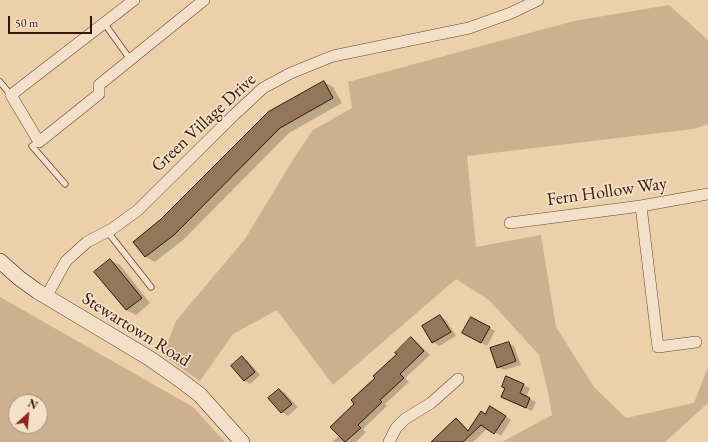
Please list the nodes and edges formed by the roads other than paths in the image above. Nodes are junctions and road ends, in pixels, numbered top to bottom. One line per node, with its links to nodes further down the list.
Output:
1 (134, 0): 5 (street)
2 (204, 0): 6 (street)
3 (538, 0): 4 (street, Green Village Drive)
4 (518, 4): 14 (street, Green Village Drive)
5 (104, 23): 6 (lane); 8 (street)
6 (130, 59): 9 (street)
7 (0, 82): 8 (lane)
8 (11, 95): 9 (street)
9 (39, 142): 10 (lane)
10 (65, 184)
11 (708, 194): 12 (street, Fern Hollow Way)
12 (641, 206): 13 (street, Fern Hollow Way); 18 (street)
13 (510, 223)
14 (107, 231): 16 (lane); 17 (street, Green Village Drive)
15 (0, 261): 17 (street, Stewartown Road)
16 (151, 287)
17 (46, 297): 20 (street, Stewartown Road)
18 (696, 342)
19 (458, 379): 21 (street)
20 (242, 442)
21 (389, 442)

